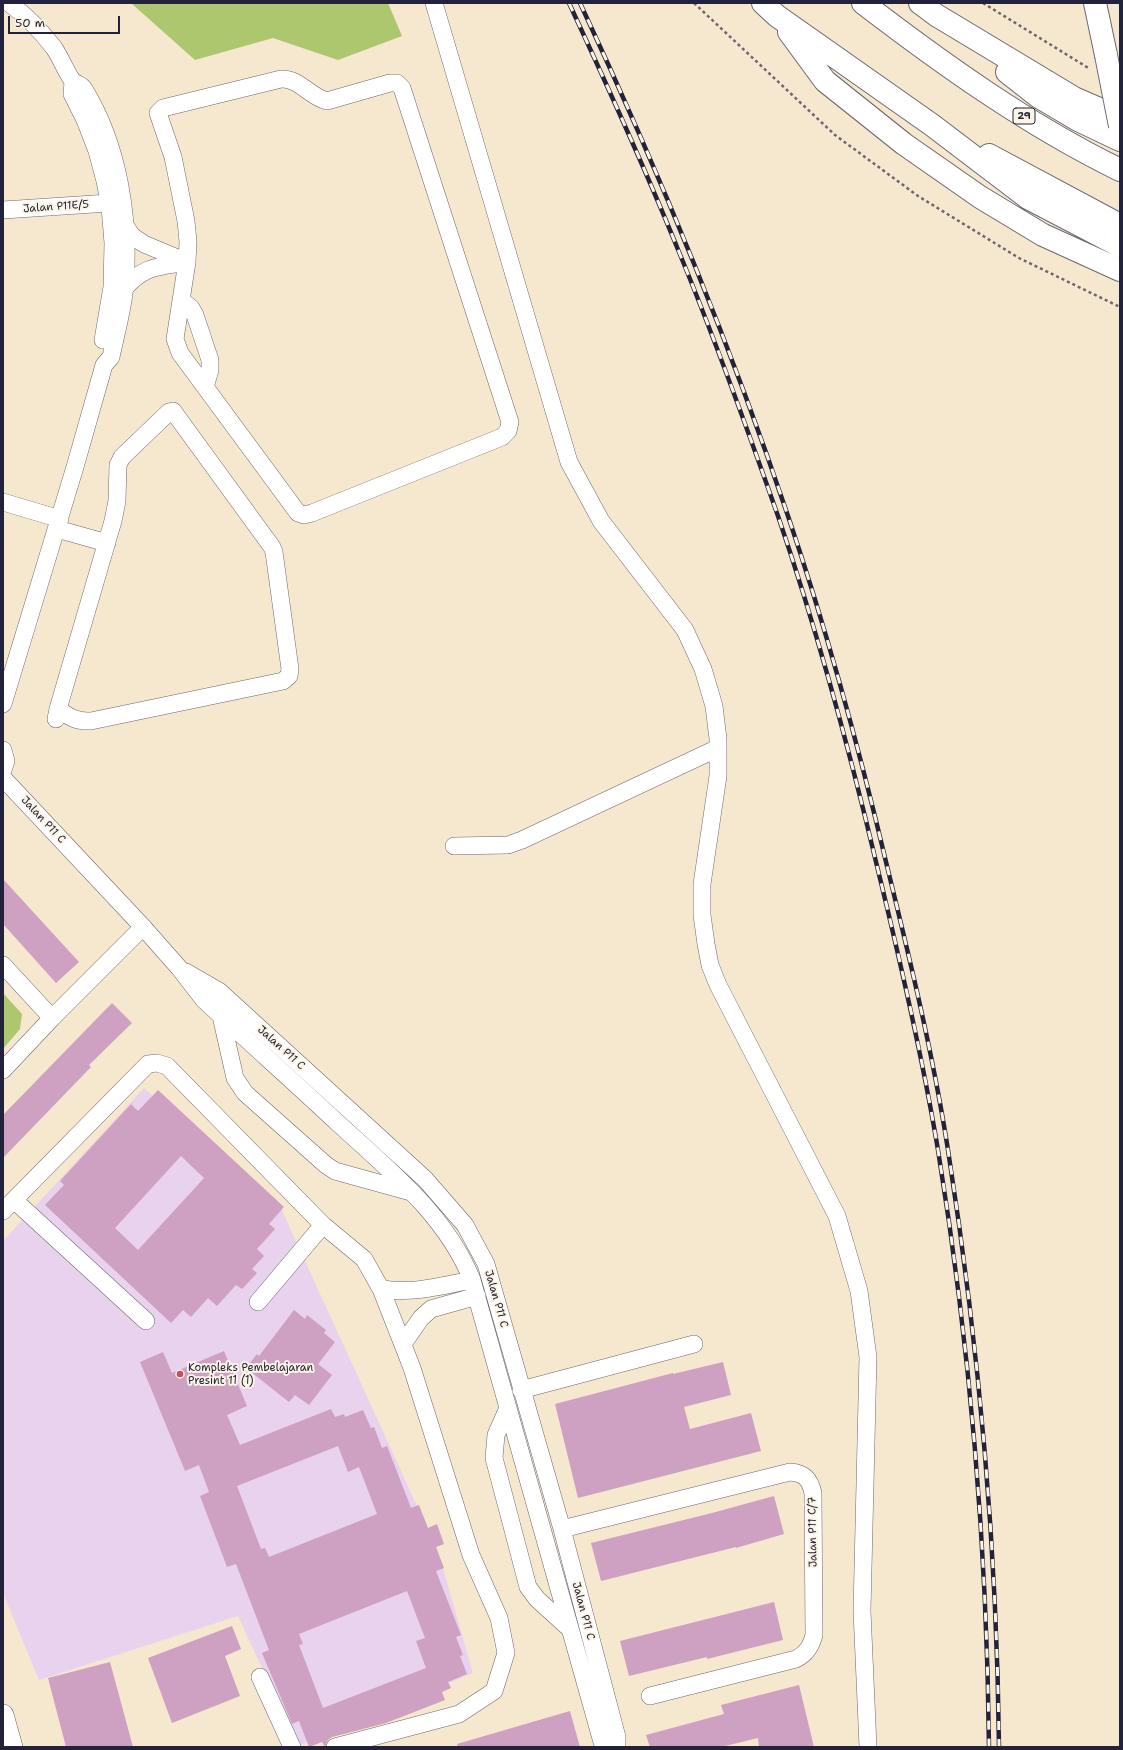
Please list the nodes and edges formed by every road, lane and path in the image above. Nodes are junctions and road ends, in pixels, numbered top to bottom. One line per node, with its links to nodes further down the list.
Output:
1 (9, 3): 7 (street)
2 (434, 3): 33 (street)
3 (694, 3): 26 (path)
4 (863, 3): 16 (highway, 29)
5 (983, 3): 10 (path)
6 (1095, 3): 10 (highway)
7 (30, 9): 11 (street)
8 (928, 9): 12 (highway); 15 (highway)
9 (770, 10): 13 (highway); 23 (highway)
10 (1099, 62): 14 (highway, bridge)
11 (73, 82): 17 (street); 19 (street)
12 (1120, 118)
13 (932, 125): 20 (highway); 21 (highway)
14 (1120, 126)
15 (1120, 140)
16 (1120, 170)
17 (109, 203): 18 (street, Jalan P11E/5); 27 (street)
18 (3, 210)
19 (125, 224): 22 (street); 24 (street)
20 (1120, 225)
21 (1120, 246)
22 (187, 262): 24 (street); 25 (street); 28 (street)
23 (1120, 270)
24 (124, 289): 27 (street)
25 (181, 300): 28 (street); 28 (street)
26 (1120, 307)
27 (104, 365): 30 (street)
28 (205, 387)
29 (3, 502): 30 (street)
30 (58, 524): 31 (street); 32 (street)
31 (107, 543): 31 (street)
32 (3, 704)
33 (718, 748): 37 (street); 66 (street)
34 (3, 750): 35 (street)
35 (3, 770)
36 (3, 778): 38 (street, Jalan P11 C)
37 (454, 846)
38 (143, 927): 40 (street, Jalan P11 C); 42 (street)
39 (3, 965): 42 (street)
40 (180, 969): 41 (street, Jalan P11 C); 54 (street, Jalan P11 C)
41 (221, 1016): 44 (street, Jalan P11 C); 44 (street)
42 (52, 1018): 43 (street)
43 (3, 1070)
44 (413, 1192): 47 (street, Jalan P11 C)
45 (8, 1206): 46 (street); 51 (street)
46 (323, 1226): 48 (street); 50 (street)
47 (472, 1280): 48 (street); 49 (street, Jalan P11 C)
48 (381, 1289): 52 (street)
49 (477, 1296): 52 (street); 55 (street, Jalan P11 C)
50 (258, 1302)
51 (146, 1321)
52 (403, 1344): 63 (street)
53 (694, 1344): 54 (street)
54 (521, 1390): 56 (street, Jalan P11 C)
55 (508, 1408): 57 (street, Jalan P11 C); 57 (street)
56 (562, 1529): 59 (street, Jalan P11 C/7); 65 (street, Jalan P11 C)
57 (571, 1630): 64 (street, Jalan P11 C)
58 (260, 1676): 62 (street)
59 (650, 1696)
60 (3, 1715): 61 (main road)
61 (12, 1747)
62 (292, 1747)
63 (335, 1747)
64 (607, 1747)
65 (617, 1747)
66 (868, 1747)

